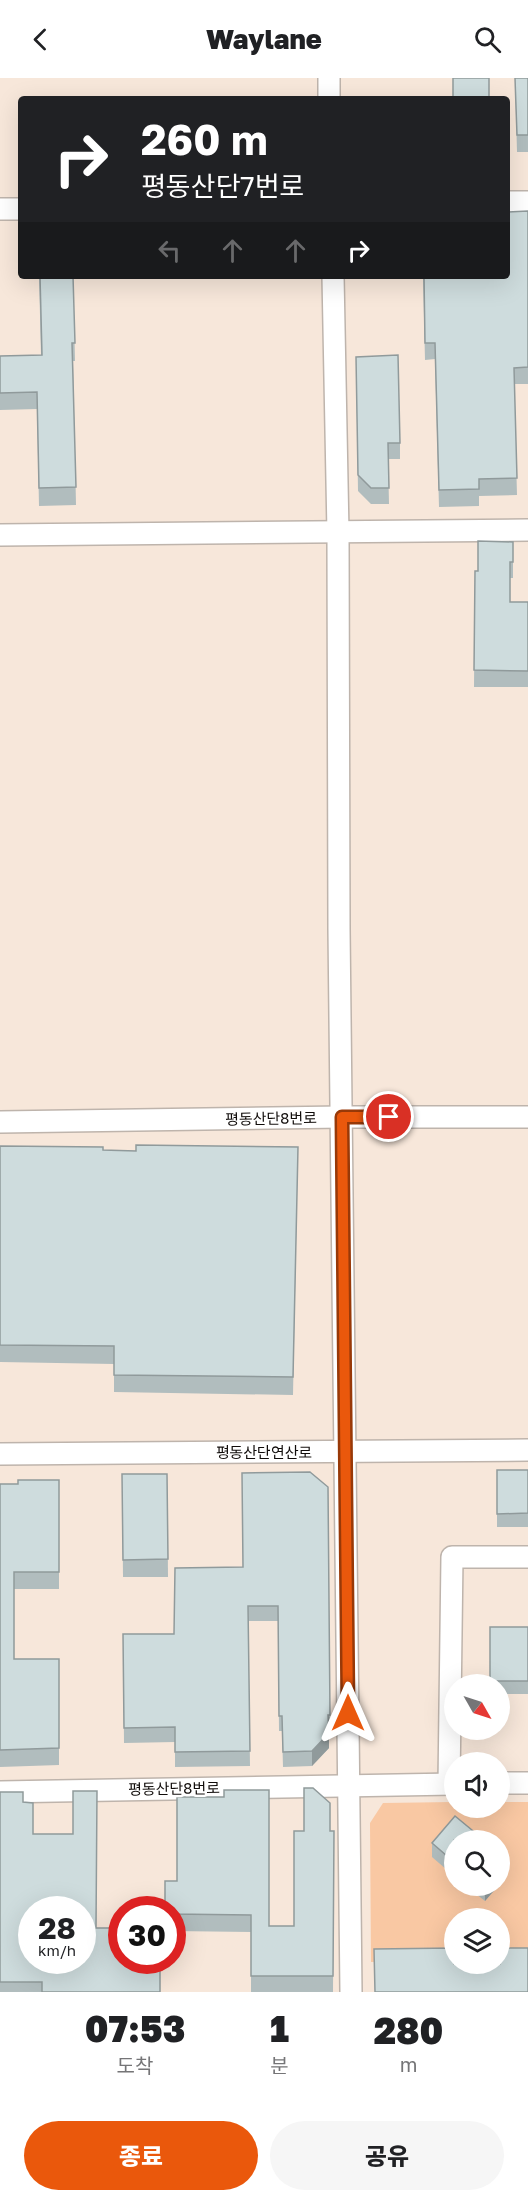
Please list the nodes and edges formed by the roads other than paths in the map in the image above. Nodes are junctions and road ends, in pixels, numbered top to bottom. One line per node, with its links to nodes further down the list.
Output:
1 (329, 78): 2 (street)
2 (329, 96)
3 (510, 202): 4 (street)
4 (528, 202)
5 (0, 209): 6 (street)
6 (18, 209)
7 (333, 279): 9 (street)
8 (528, 530): 9 (street)
9 (338, 533): 10 (street); 11 (street)
10 (0, 535)
11 (342, 1117): 12 (street, 평동산단8번로); 13 (street, 평동산단8번로); 15 (street)
12 (528, 1117)
13 (0, 1122)
14 (528, 1450): 15 (street, 평동산단연산로)
15 (346, 1452): 16 (street, 평동산단연산로); 22 (street)
16 (0, 1454)
17 (528, 1557): 18 (street)
18 (452, 1752)
19 (528, 1783): 21 (street)
20 (444, 1784): 22 (street, 평동산단8번로)
21 (510, 1784)
22 (348, 1785): 23 (street, 평동산단8번로); 24 (street)
23 (0, 1792)
24 (351, 1992)

